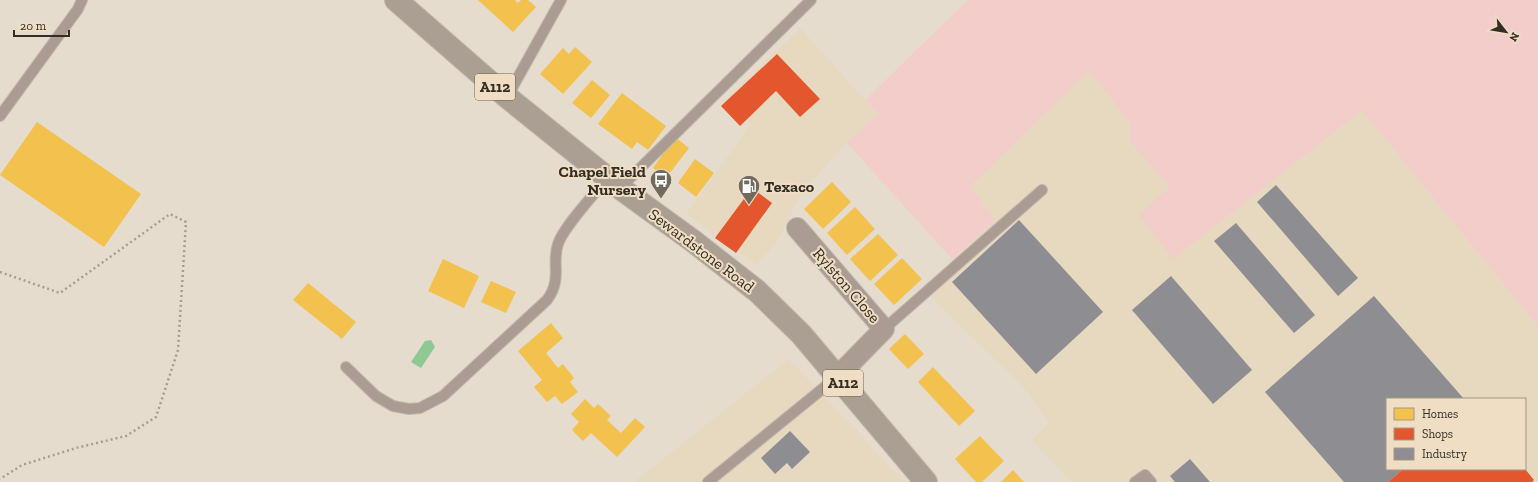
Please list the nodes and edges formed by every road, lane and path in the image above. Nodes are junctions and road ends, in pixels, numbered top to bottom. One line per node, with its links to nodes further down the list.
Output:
1 (82, 0): 6 (lane)
2 (396, 0): 5 (main road, Sewardstone Road / A112)
3 (561, 0): 5 (lane)
4 (811, 0): 7 (lane)
5 (507, 98): 7 (main road, Sewardstone Road / A112)
6 (0, 116)
7 (614, 183): 12 (lane); 13 (main road, Sewardstone Road / A112)
8 (1042, 190): 11 (lane)
9 (797, 228): 11 (street, Rylston Close)
10 (0, 272): 14 (path)
11 (884, 329): 13 (street, Rylston Close)
12 (346, 367)
13 (837, 376): 15 (lane); 16 (main road, Sewardstone Road / A112)
14 (0, 479)
15 (708, 482)
16 (926, 482)
17 (1135, 482): 18 (lane)
18 (1151, 482)

